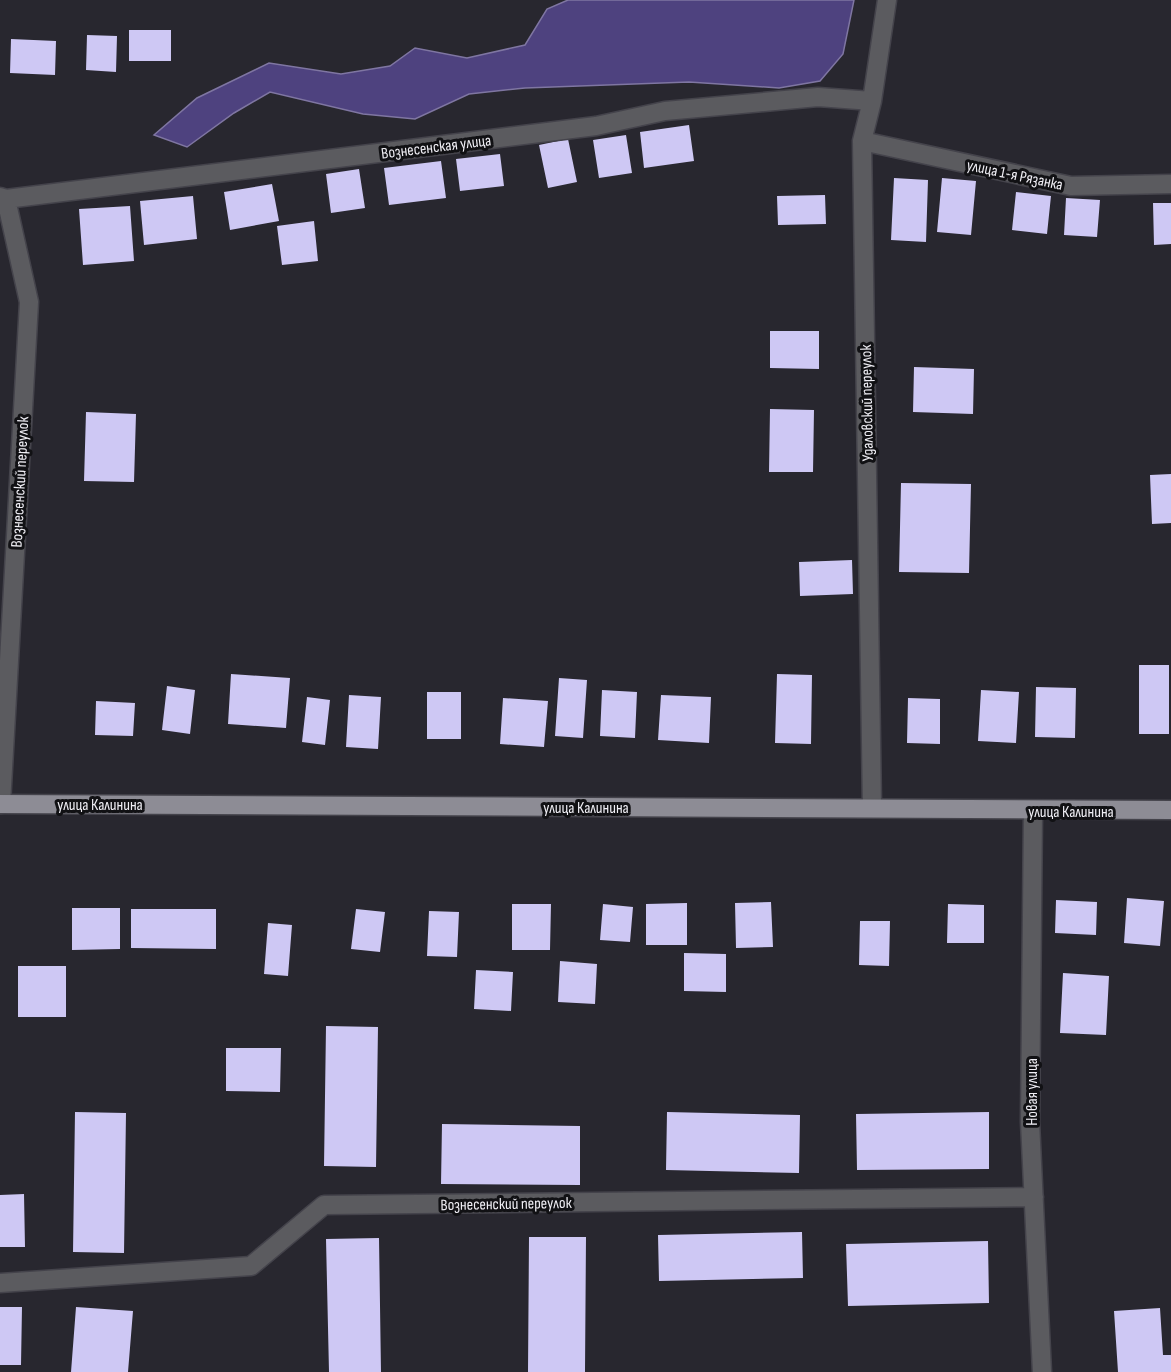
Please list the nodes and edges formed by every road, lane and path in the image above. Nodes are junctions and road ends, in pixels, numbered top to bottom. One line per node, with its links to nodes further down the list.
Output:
1 (887, 0): 2 (street, Удаловский переулок)
2 (872, 101): 3 (street, Удаловский переулок); 5 (street, Вознесенская улица)
3 (862, 141): 4 (street, улица 1-я Рязанка); 7 (street, Удаловский переулок)
4 (1171, 184)
5 (3, 198): 6 (street, Вознесенский переулок)
6 (0, 804): 7 (main road, улица Калинина)
7 (872, 808): 9 (main road, улица Калинина)
8 (1171, 810): 9 (main road, улица Калинина)
9 (1033, 811): 10 (street, Новая улица)
10 (1034, 1197): 11 (street, Вознесенский переулок); 12 (street, Новая улица)
11 (0, 1283)
12 (1042, 1372)

